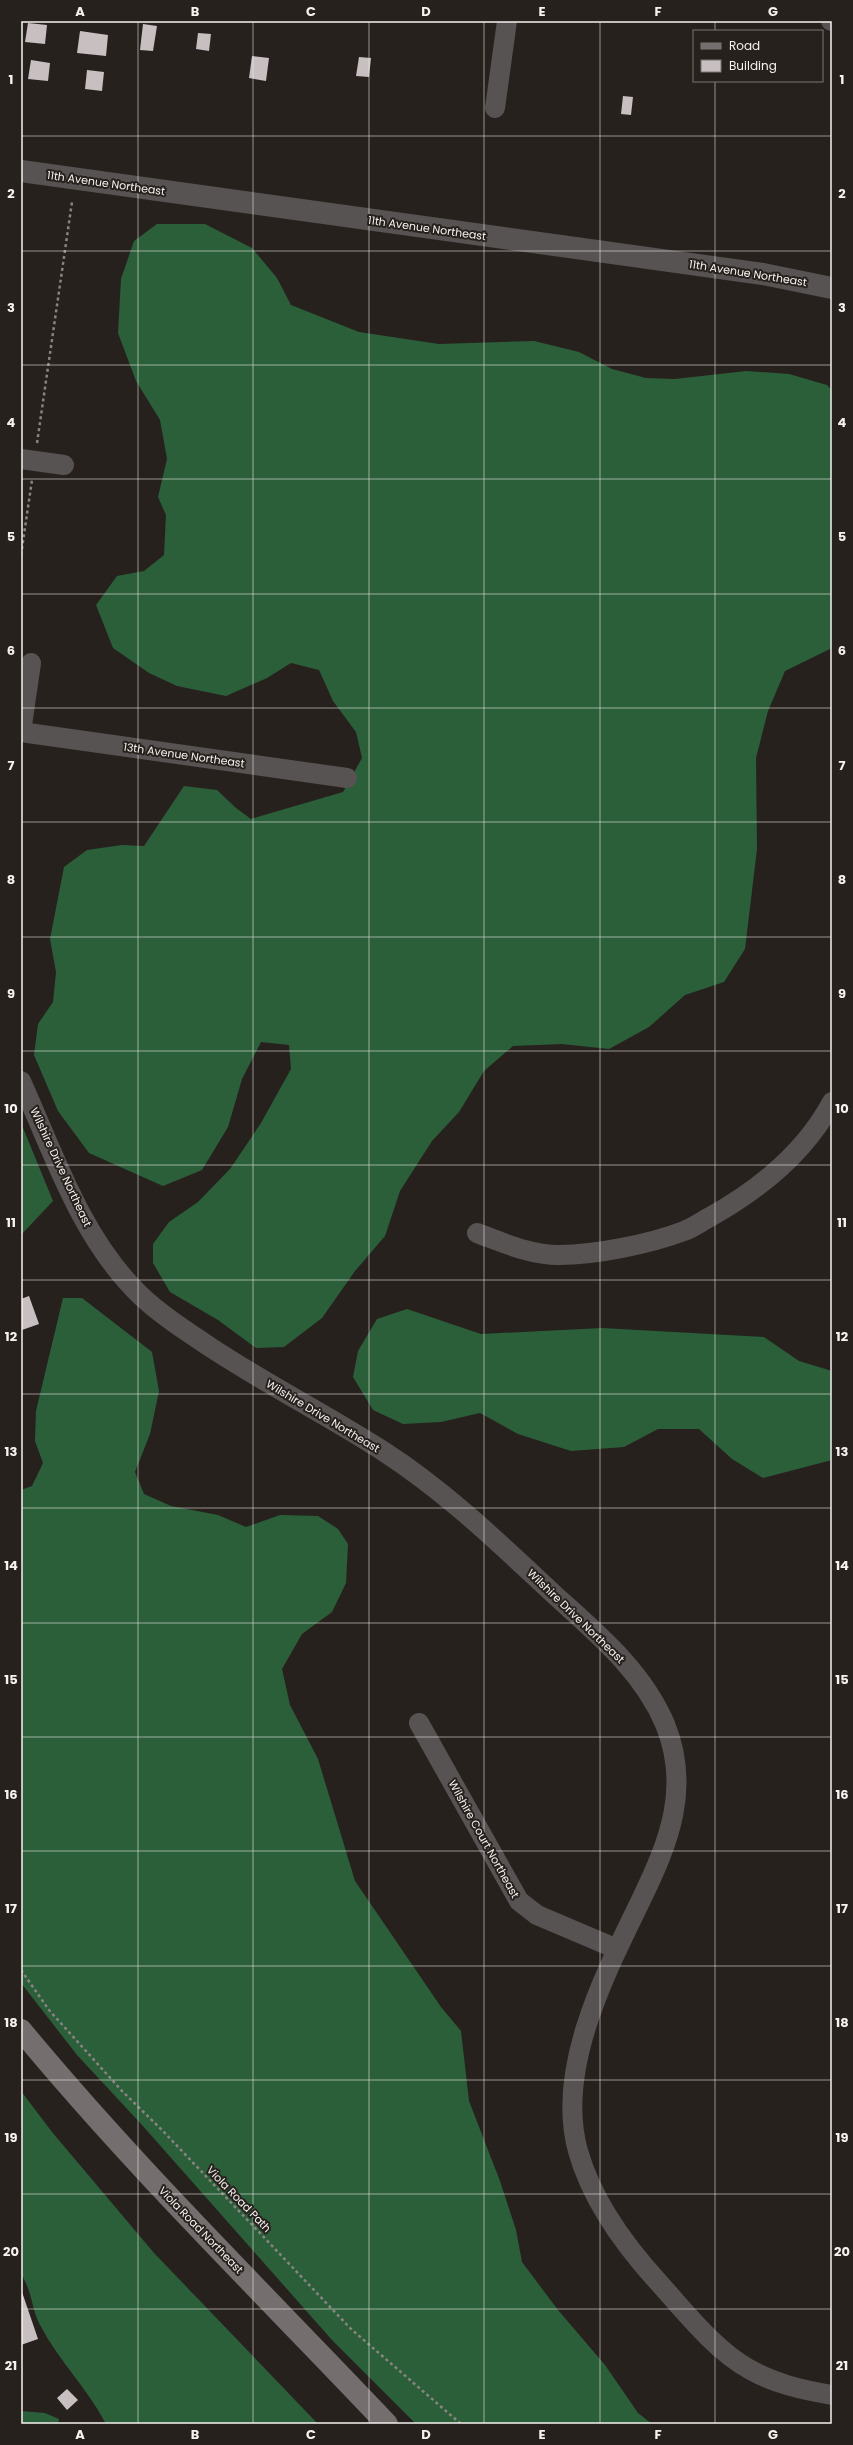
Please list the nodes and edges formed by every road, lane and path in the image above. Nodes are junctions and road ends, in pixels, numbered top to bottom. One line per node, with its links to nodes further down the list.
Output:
1 (507, 21): 2 (street)
2 (495, 108)
3 (21, 171): 5 (street, 11th Avenue Northeast)
4 (72, 202): 6 (path)
5 (832, 288)
6 (28, 460): 7 (street); 8 (path)
7 (64, 465)
8 (21, 555)
9 (31, 663): 10 (street)
10 (21, 732): 11 (street, 13th Avenue Northeast)
11 (347, 778)
12 (21, 1081): 16 (street, Wilshire Drive Northeast)
13 (832, 1102): 14 (street)
14 (477, 1233)
15 (419, 1723): 16 (street, Wilshire Court Northeast)
16 (617, 1949): 19 (street, Wilshire Drive Northeast)
17 (21, 1970): 21 (path, Viola Road Path)
18 (21, 2030): 20 (main road, Viola Road Northeast)
19 (832, 2395)
20 (387, 2424)
21 (461, 2424)

